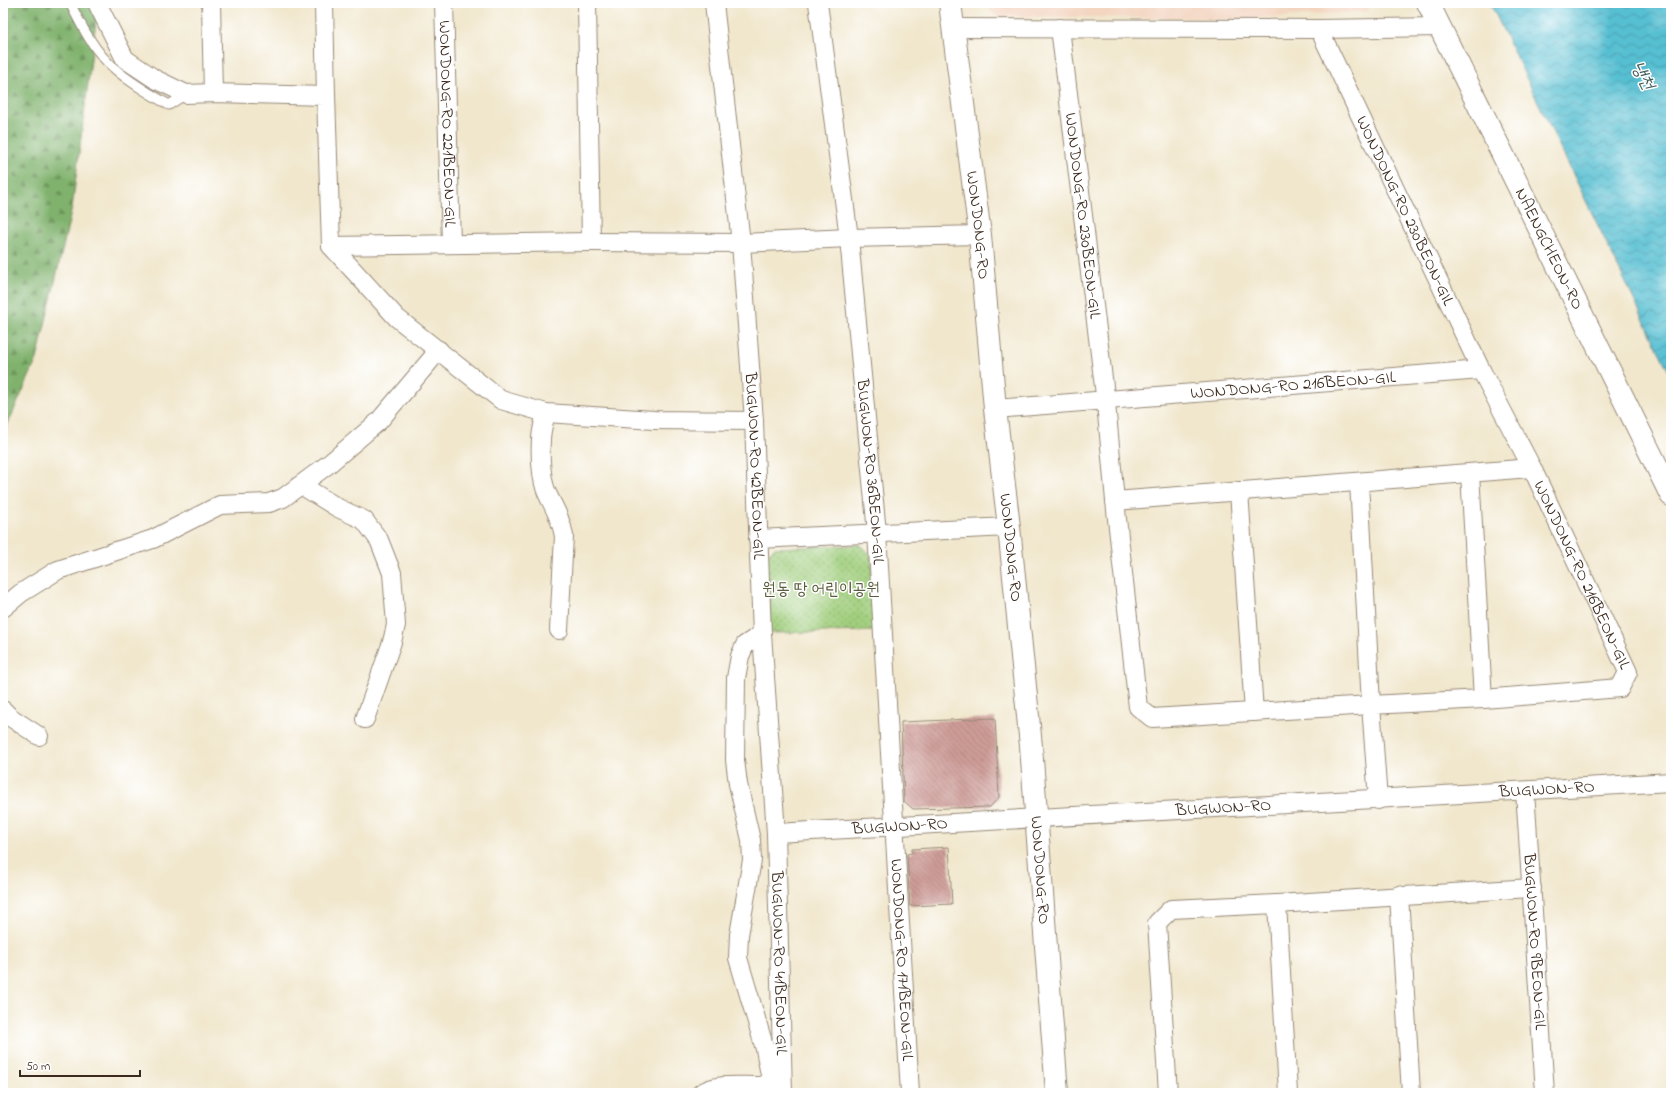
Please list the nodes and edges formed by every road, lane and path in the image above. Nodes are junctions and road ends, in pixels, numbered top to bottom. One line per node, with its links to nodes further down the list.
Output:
1 (70, 3): 16 (lane)
2 (97, 3): 16 (street)
3 (211, 3): 15 (street)
4 (324, 3): 17 (street)
5 (444, 3): 22 (street, WONDONG-RO 221BEON-GIL)
6 (587, 3): 20 (street)
7 (714, 3): 21 (street)
8 (818, 3): 19 (street)
9 (950, 3): 12 (street, WONDONG-RO)
10 (1428, 3): 11 (street, NAENGCHEON-RO)
11 (1440, 27): 14 (street); 35 (street, NAENGCHEON-RO)
12 (953, 28): 13 (street); 18 (street, WONDONG-RO)
13 (1060, 28): 14 (street); 26 (street, WONDONG-RO 230BEON-GIL)
14 (1319, 29): 25 (street, WONDONG-RO 230BEON-GIL)
15 (212, 93): 16 (street); 17 (street)
16 (186, 94)
17 (326, 96): 23 (street)
18 (980, 235): 19 (street, WONDONG-RO 221BEON-GIL); 27 (street, WONDONG-RO)
19 (848, 238): 21 (street, WONDONG-RO 221BEON-GIL); 38 (street, BUGWON-RO 36BEON-GIL)
20 (591, 242): 21 (street, WONDONG-RO 221BEON-GIL); 22 (street, WONDONG-RO 221BEON-GIL)
21 (741, 243): 29 (street, BUGWON-RO 42BEON-GIL)
22 (451, 244): 23 (street, WONDONG-RO 221BEON-GIL)
23 (331, 246): 24 (street)
24 (439, 350): 28 (street); 33 (street)
25 (1481, 370): 26 (street, WONDONG-RO 216BEON-GIL); 30 (street, WONDONG-RO 216BEON-GIL)
26 (1106, 402): 27 (street, WONDONG-RO 216BEON-GIL); 36 (street, WONDONG-RO 216BEON-GIL)
27 (995, 409): 37 (street, WONDONG-RO)
28 (546, 413): 29 (street); 41 (street)
29 (754, 422): 39 (street, BUGWON-RO 42BEON-GIL)
30 (1532, 468): 31 (street, WONDONG-RO 216BEON-GIL); 43 (street, WONDONG-RO 216BEON-GIL)
31 (1470, 473): 32 (street, WONDONG-RO 216BEON-GIL); 43 (street)
32 (1359, 482): 34 (street, WONDONG-RO 216BEON-GIL); 44 (street)
33 (301, 485): 40 (street); 47 (street)
34 (1239, 491): 36 (street, WONDONG-RO 216BEON-GIL); 46 (street)
35 (1671, 495)
36 (1115, 501): 46 (street, WONDONG-RO 216BEON-GIL)
37 (1009, 527): 38 (street); 52 (street, WONDONG-RO)
38 (877, 534): 39 (street); 53 (street, BUGWON-RO 36BEON-GIL)
39 (758, 539): 42 (street, BUGWON-RO 42BEON-GIL)
40 (3, 608)
41 (559, 630)
42 (762, 634): 54 (street, BUGWON-RO 42BEON-GIL); 58 (street)
43 (1483, 699): 44 (street, WONDONG-RO 216BEON-GIL)
44 (1372, 705): 46 (street, WONDONG-RO 216BEON-GIL); 51 (street)
45 (3, 710): 48 (street)
46 (1254, 712)
47 (365, 719)
48 (39, 736)
49 (1671, 782): 50 (street, BUGWON-RO)
50 (1525, 791): 51 (street, BUGWON-RO); 55 (street, BUGWON-RO 9BEON-GIL)
51 (1378, 800): 52 (street, BUGWON-RO)
52 (1037, 819): 53 (street, BUGWON-RO); 61 (street, WONDONG-RO)
53 (894, 826): 54 (street, BUGWON-RO); 60 (street, WONDONG-RO 171BEON-GIL)
54 (776, 833): 58 (street, BUGWON-RO 41BEON-GIL)
55 (1532, 888): 56 (street); 65 (street, BUGWON-RO 9BEON-GIL)
56 (1399, 895): 57 (street); 64 (street)
57 (1277, 904): 62 (street); 63 (street)
58 (779, 1087): 59 (street)
59 (700, 1093)
60 (910, 1093)
61 (1057, 1093)
62 (1168, 1093)
63 (1288, 1093)
64 (1411, 1093)
65 (1545, 1093)

